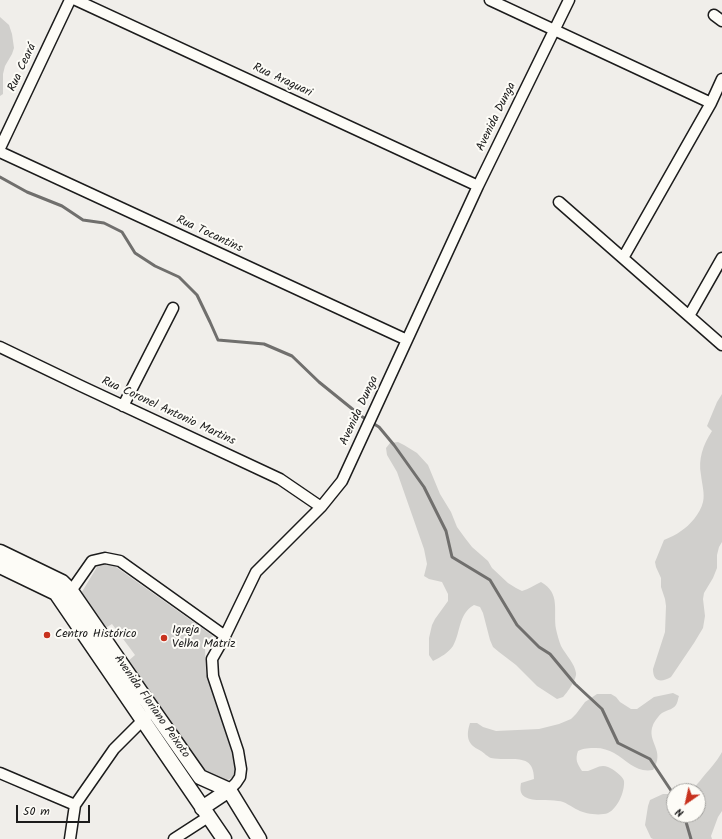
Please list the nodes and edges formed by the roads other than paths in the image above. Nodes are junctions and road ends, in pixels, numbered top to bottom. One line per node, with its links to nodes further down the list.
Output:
1 (70, 0): 10 (street, Rua Ceará)
2 (76, 0): 12 (street, Rua Araguari)
3 (490, 0): 7 (street)
4 (569, 0): 7 (street, Avenida Dunga)
5 (714, 15): 6 (street)
6 (722, 21)
7 (555, 29): 9 (street); 12 (street, Avenida Dunga)
8 (722, 79): 9 (street)
9 (711, 103): 14 (street)
10 (0, 148)
11 (0, 152): 18 (street, Rua Tocantins)
12 (478, 186): 18 (street, Avenida Dunga)
13 (558, 202): 14 (street)
14 (623, 258): 17 (street)
15 (722, 258): 17 (street)
16 (173, 308): 21 (street)
17 (690, 316): 19 (street)
18 (407, 340): 22 (street, Avenida Dunga)
19 (722, 345)
20 (0, 347): 21 (street, Rua Coronel Antonio Martins)
21 (123, 406): 22 (street, Rua Coronel Antonio Martins)
22 (321, 507): 26 (street, Avenida Dunga)
23 (0, 552): 25 (street, Avenida Floriano Peixoto)
24 (0, 566): 25 (street, Avenida Floriano Peixoto)
25 (63, 589): 26 (street); 27 (street, Avenida Floriano Peixoto)
26 (224, 636): 29 (street, Avenida Dunga)
27 (148, 715): 29 (street, Avenida Floriano Peixoto); 30 (street); 31 (street, Avenida Floriano Peixoto)
28 (0, 773): 30 (street)
29 (229, 790): 31 (street); 35 (street)
30 (75, 805): 32 (street)
31 (205, 812): 33 (street); 34 (street, Avenida Floriano Peixoto)
32 (70, 839)
33 (174, 839)
34 (224, 839)
35 (259, 839)

